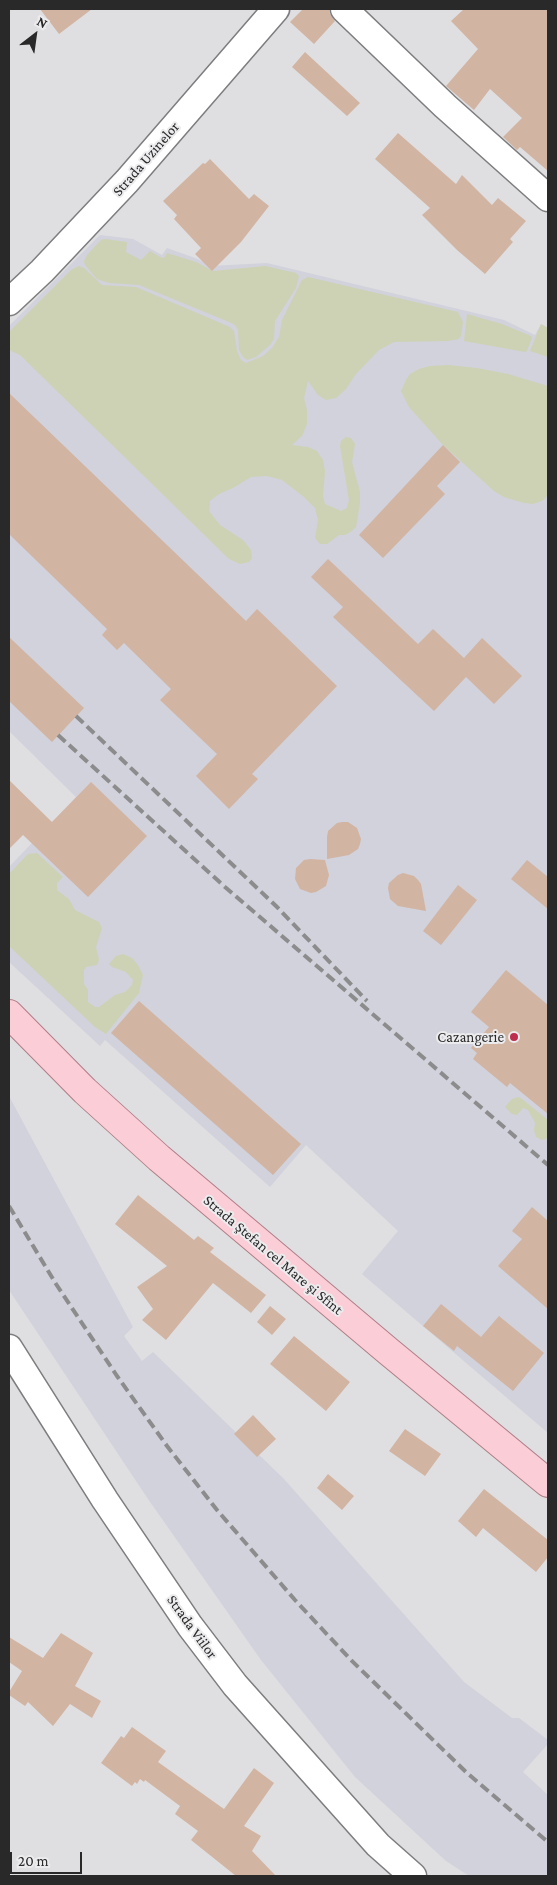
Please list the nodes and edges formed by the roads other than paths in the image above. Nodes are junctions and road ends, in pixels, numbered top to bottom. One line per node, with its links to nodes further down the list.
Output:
1 (276, 9): 4 (street, Strada Uzinelor)
2 (344, 9): 3 (street)
3 (548, 198)
4 (9, 302)
5 (9, 1014): 7 (main road, Strada Ştefan cel Mare şi Sfînt)
6 (9, 1348): 8 (street, Strada Viilor)
7 (548, 1483)
8 (413, 1876)

